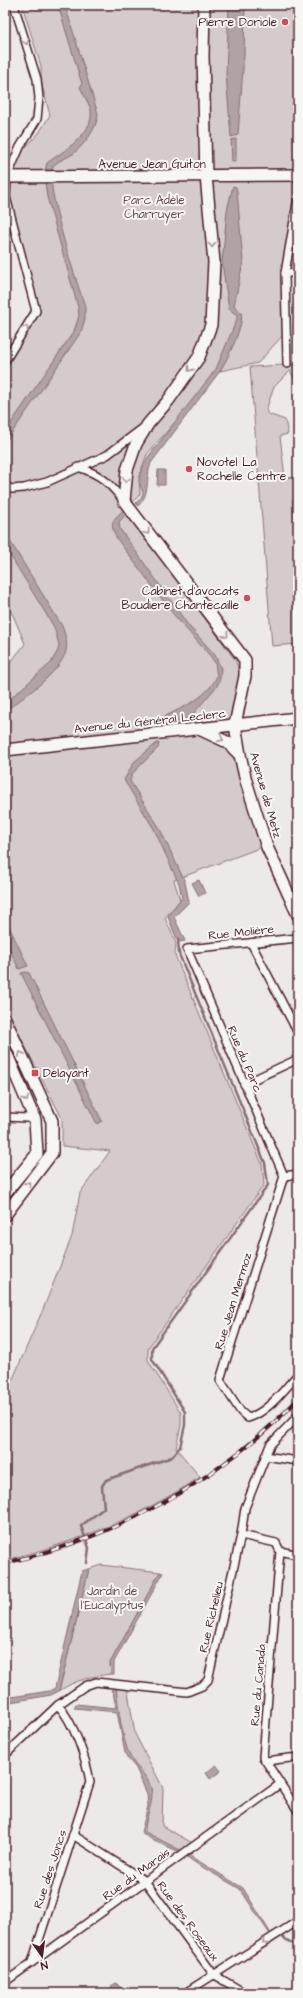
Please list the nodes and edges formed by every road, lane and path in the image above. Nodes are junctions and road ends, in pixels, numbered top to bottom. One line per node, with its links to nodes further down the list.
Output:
1 (14, 5): 5 (street, one-way to 5)
2 (204, 5): 4 (street)
3 (298, 175): 4 (street, Avenue Jean Guiton)
4 (206, 176): 5 (street, Avenue Jean Guiton); 11 (street, one-way to 11)
5 (6, 177): 9 (street, one-way to 5)
6 (298, 197): 7 (street)
7 (285, 273): 8 (street); 10 (street)
8 (298, 273)
9 (5, 361)
10 (287, 364)
11 (148, 424): 12 (street); 14 (street, one-way to 14)
12 (78, 468): 13 (street); 14 (street)
13 (5, 486)
14 (124, 501): 16 (street, one-way to 16)
15 (298, 718): 16 (street, Avenue du Général Leclerc)
16 (235, 725): 17 (street, Avenue du Général Leclerc); 19 (street, Avenue de Metz)
17 (198, 729): 18 (street, Avenue du Général Leclerc); 19 (street, one-way to 19)
18 (5, 750)
19 (240, 755): 20 (street, Avenue de Metz)
20 (298, 915)
21 (298, 938): 22 (street, Rue Molière)
22 (251, 943): 23 (street, Rue Molière); 25 (street)
23 (187, 949): 28 (street, Rue du Parc)
24 (5, 1019): 34 (street, one-way to 24)
25 (298, 1033)
26 (5, 1050): 30 (street, one-way to 30)
27 (298, 1059): 28 (street)
28 (244, 1084): 32 (street, Rue du Parc)
29 (5, 1117): 30 (street)
30 (35, 1120): 33 (street)
31 (298, 1174): 32 (street)
32 (284, 1176): 35 (street, Rue Jean Mermoz)
33 (5, 1193)
34 (5, 1215)
35 (298, 1374)
36 (298, 1416): 37 (street, Rue Richelieu)
37 (265, 1456): 38 (street); 39 (street, Rue Richelieu)
38 (298, 1461)
39 (241, 1535): 40 (street); 42 (street, Rue Richelieu)
40 (280, 1551): 41 (street); 45 (street, Rue du Canada)
41 (298, 1555)
42 (58, 1705): 43 (street, Rue Richelieu); 48 (street, Rue des Joncs)
43 (5, 1755)
44 (298, 1757): 45 (street)
45 (266, 1761): 46 (street, Rue du Canada)
46 (280, 1784): 47 (street, Rue du Canada); 49 (street, Rue du Marais)
47 (298, 1811)
48 (73, 1835): 49 (street, Rue des Roseaux); 51 (street, Rue des Joncs)
49 (145, 1881): 51 (street, Rue du Marais); 52 (street, Rue des Roseaux)
50 (298, 1921): 52 (street, one-way to 52)
51 (32, 1962): 53 (street, Rue du Marais)
52 (214, 1975): 54 (street); 55 (street, Rue des Roseaux)
53 (5, 1982)
54 (185, 1993)
55 (246, 1993)

